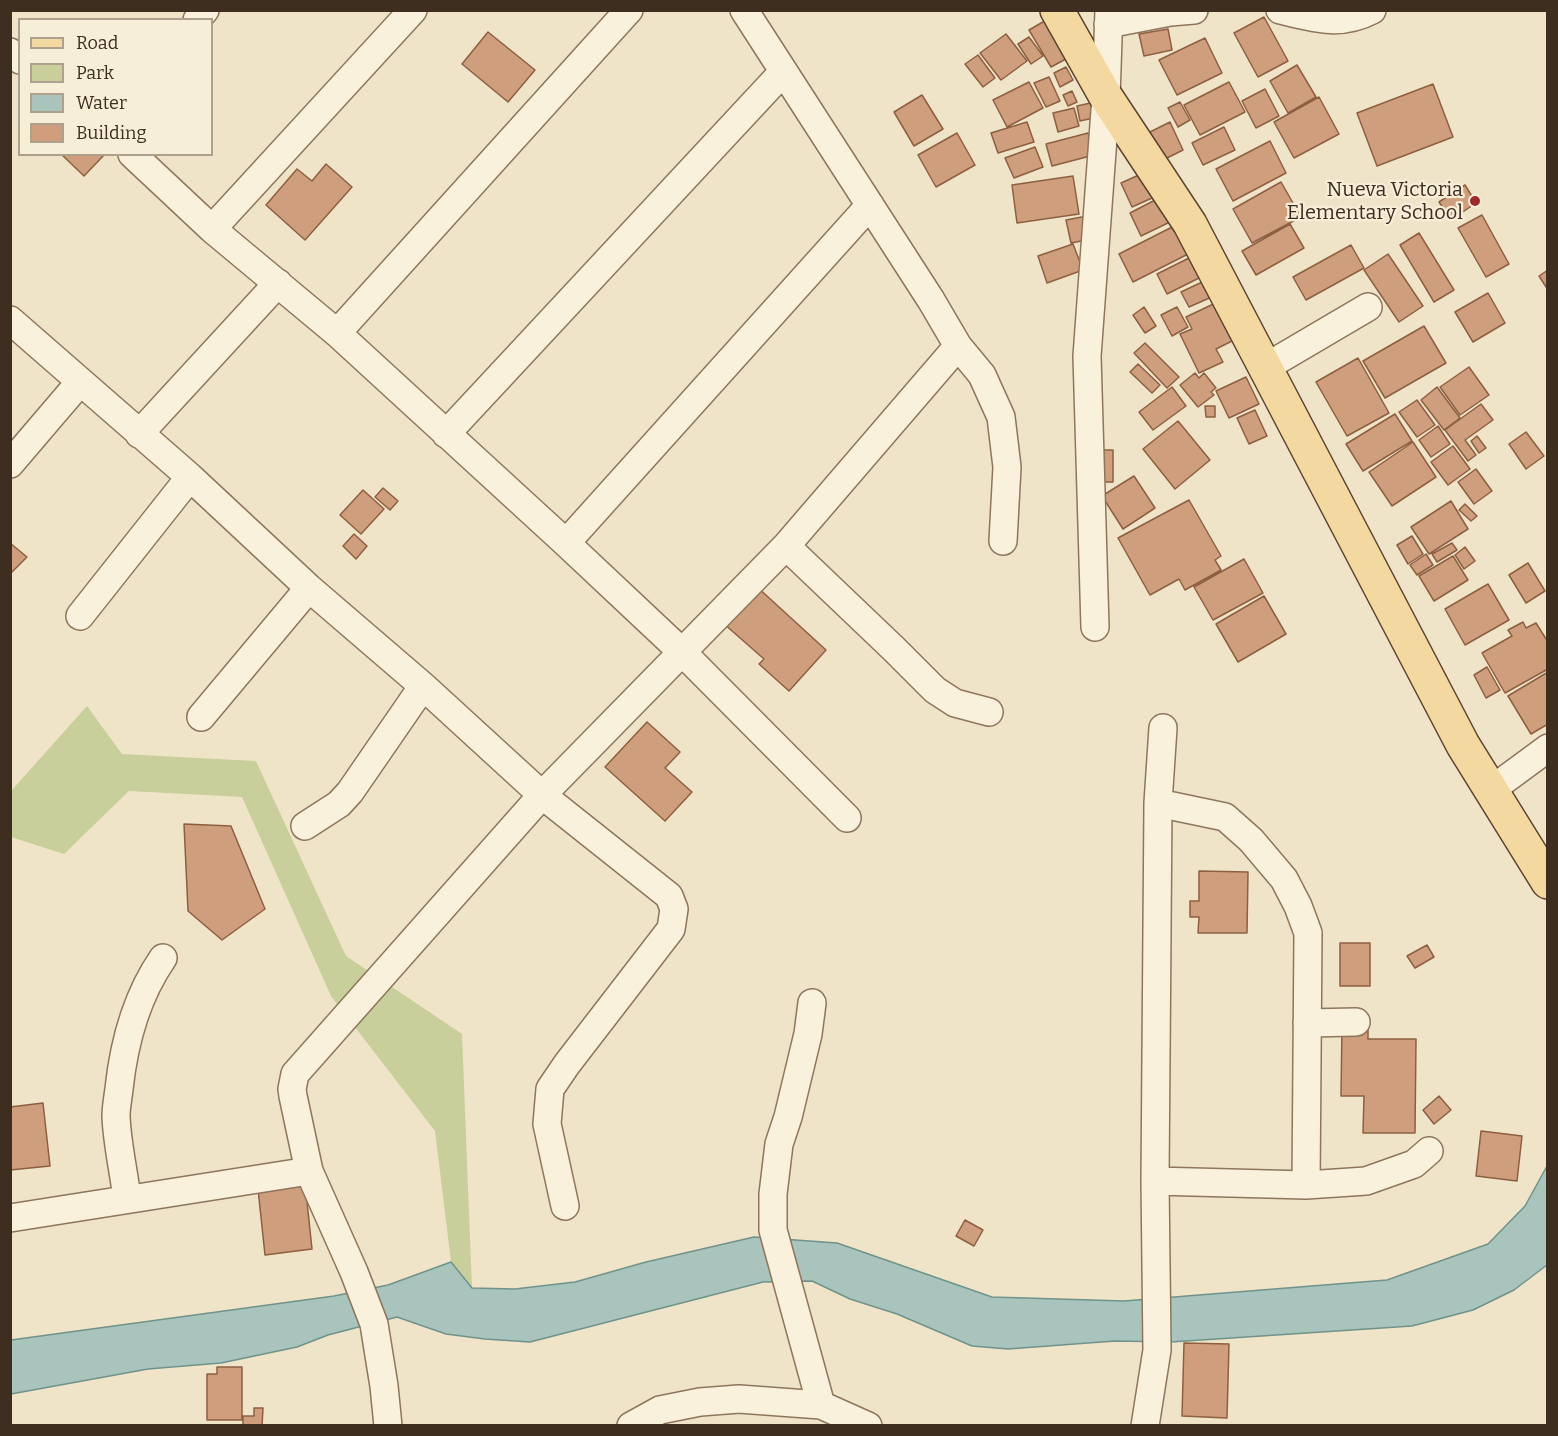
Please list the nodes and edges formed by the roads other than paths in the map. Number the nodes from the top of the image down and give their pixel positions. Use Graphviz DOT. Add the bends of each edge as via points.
graph roads {
  1 [pos="413,10"];
  2 [pos="629,10"];
  3 [pos="744,10"];
  4 [pos="1057,10"];
  5 [pos="1194,10"];
  6 [pos="1280,10"];
  7 [pos="1372,10"];
  8 [pos="1109,17"];
  9 [pos="783,72"];
  10 [pos="1106,96"];
  11 [pos="134,156"];
  12 [pos="870,205"];
  13 [pos="212,229"];
  14 [pos="278,284"];
  15 [pos="1368,307"];
  16 [pos="10,320"];
  17 [pos="337,333"];
  18 [pos="958,346"];
  19 [pos="1266,367"];
  20 [pos="80,382"];
  21 [pos="139,434"];
  22 [pos="446,434"];
  23 [pos="10,464"];
  24 [pos="190,477"];
  25 [pos="1003,541"];
  26 [pos="566,543"];
  27 [pos="786,546"];
  28 [pos="309,588"];
  29 [pos="80,616"];
  30 [pos="1095,627"];
  31 [pos="682,652"];
  32 [pos="423,686"];
  33 [pos="989,712"];
  34 [pos="201,717"];
  35 [pos="1163,728"];
  36 [pos="1548,748"];
  37 [pos="1491,790"];
  38 [pos="542,795"];
  39 [pos="1158,802"];
  40 [pos="847,818"];
  41 [pos="305,826"];
  42 [pos="1548,882"];
  43 [pos="163,958"];
  44 [pos="812,1003"];
  45 [pos="1356,1022"];
  46 [pos="1307,1023"];
  47 [pos="1429,1151"];
  48 [pos="309,1171"];
  49 [pos="1155,1181"];
  50 [pos="1306,1185"];
  51 [pos="128,1199"];
  52 [pos="565,1206"];
  53 [pos="10,1218"];
  54 [pos="820,1405"];
  55 [pos="388,1425"];
  56 [pos="631,1425"];
  57 [pos="868,1425"];
  58 [pos="1145,1425"];
  1 -- 13 [label="street"];
  2 -- 17 [label="street"];
  3 -- 9 [label="street"];
  4 -- 10 [label="main road"];
  5 -- 8 [label="street"];
  6 -- 7 [label="street" via="1339,20 1357,18"];
  8 -- 10 [label="street"];
  9 -- 12 [label="street"];
  9 -- 22 [label="street"];
  10 -- 19 [label="main road" via="1190,224"];
  10 -- 30 [label="street" via="1087,356"];
  11 -- 13 [label="street"];
  12 -- 18 [label="street"];
  12 -- 26 [label="street"];
  13 -- 14 [label="street"];
  14 -- 17 [label="street"];
  14 -- 21 [label="street"];
  15 -- 19 [label="street"];
  16 -- 20 [label="street"];
  17 -- 22 [label="street"];
  18 -- 25 [label="street" via="982,375 1001,417 1007,467"];
  18 -- 27 [label="street"];
  19 -- 37 [label="main road" via="1463,745"];
  20 -- 21 [label="street"];
  20 -- 23 [label="street"];
  21 -- 24 [label="street"];
  22 -- 26 [label="street"];
  24 -- 28 [label="street"];
  24 -- 29 [label="street"];
  26 -- 31 [label="street"];
  27 -- 31 [label="street"];
  27 -- 33 [label="street" via="935,690 955,703"];
  28 -- 32 [label="street"];
  28 -- 34 [label="street"];
  31 -- 38 [label="street"];
  31 -- 40 [label="street"];
  32 -- 38 [label="street"];
  32 -- 41 [label="street" via="350,792"];
  35 -- 39 [label="street"];
  36 -- 37 [label="street"];
  37 -- 42 [label="main road"];
  38 -- 48 [label="street" via="295,1074 293,1096"];
  38 -- 52 [label="street" via="669,896 674,909 671,929 550,1089 547,1124"];
  39 -- 46 [label="street" via="1225,817 1284,879 1308,933"];
  39 -- 49 [label="street"];
  43 -- 51 [label="street" via="138,1004 122,1065 116,1116"];
  44 -- 54 [label="street" via="808,1034 779,1144 773,1230"];
  45 -- 46 [label="street"];
  46 -- 50 [label="street"];
  47 -- 50 [label="street" via="1414,1164 1366,1181"];
  48 -- 51 [label="street"];
  48 -- 55 [label="street" via="374,1324"];
  49 -- 50 [label="street"];
  49 -- 58 [label="street" via="1157,1350"];
  51 -- 53 [label="street"];
  54 -- 56 [label="street" via="740,1399 700,1402 660,1410"];
  54 -- 57 [label="street"];
}
